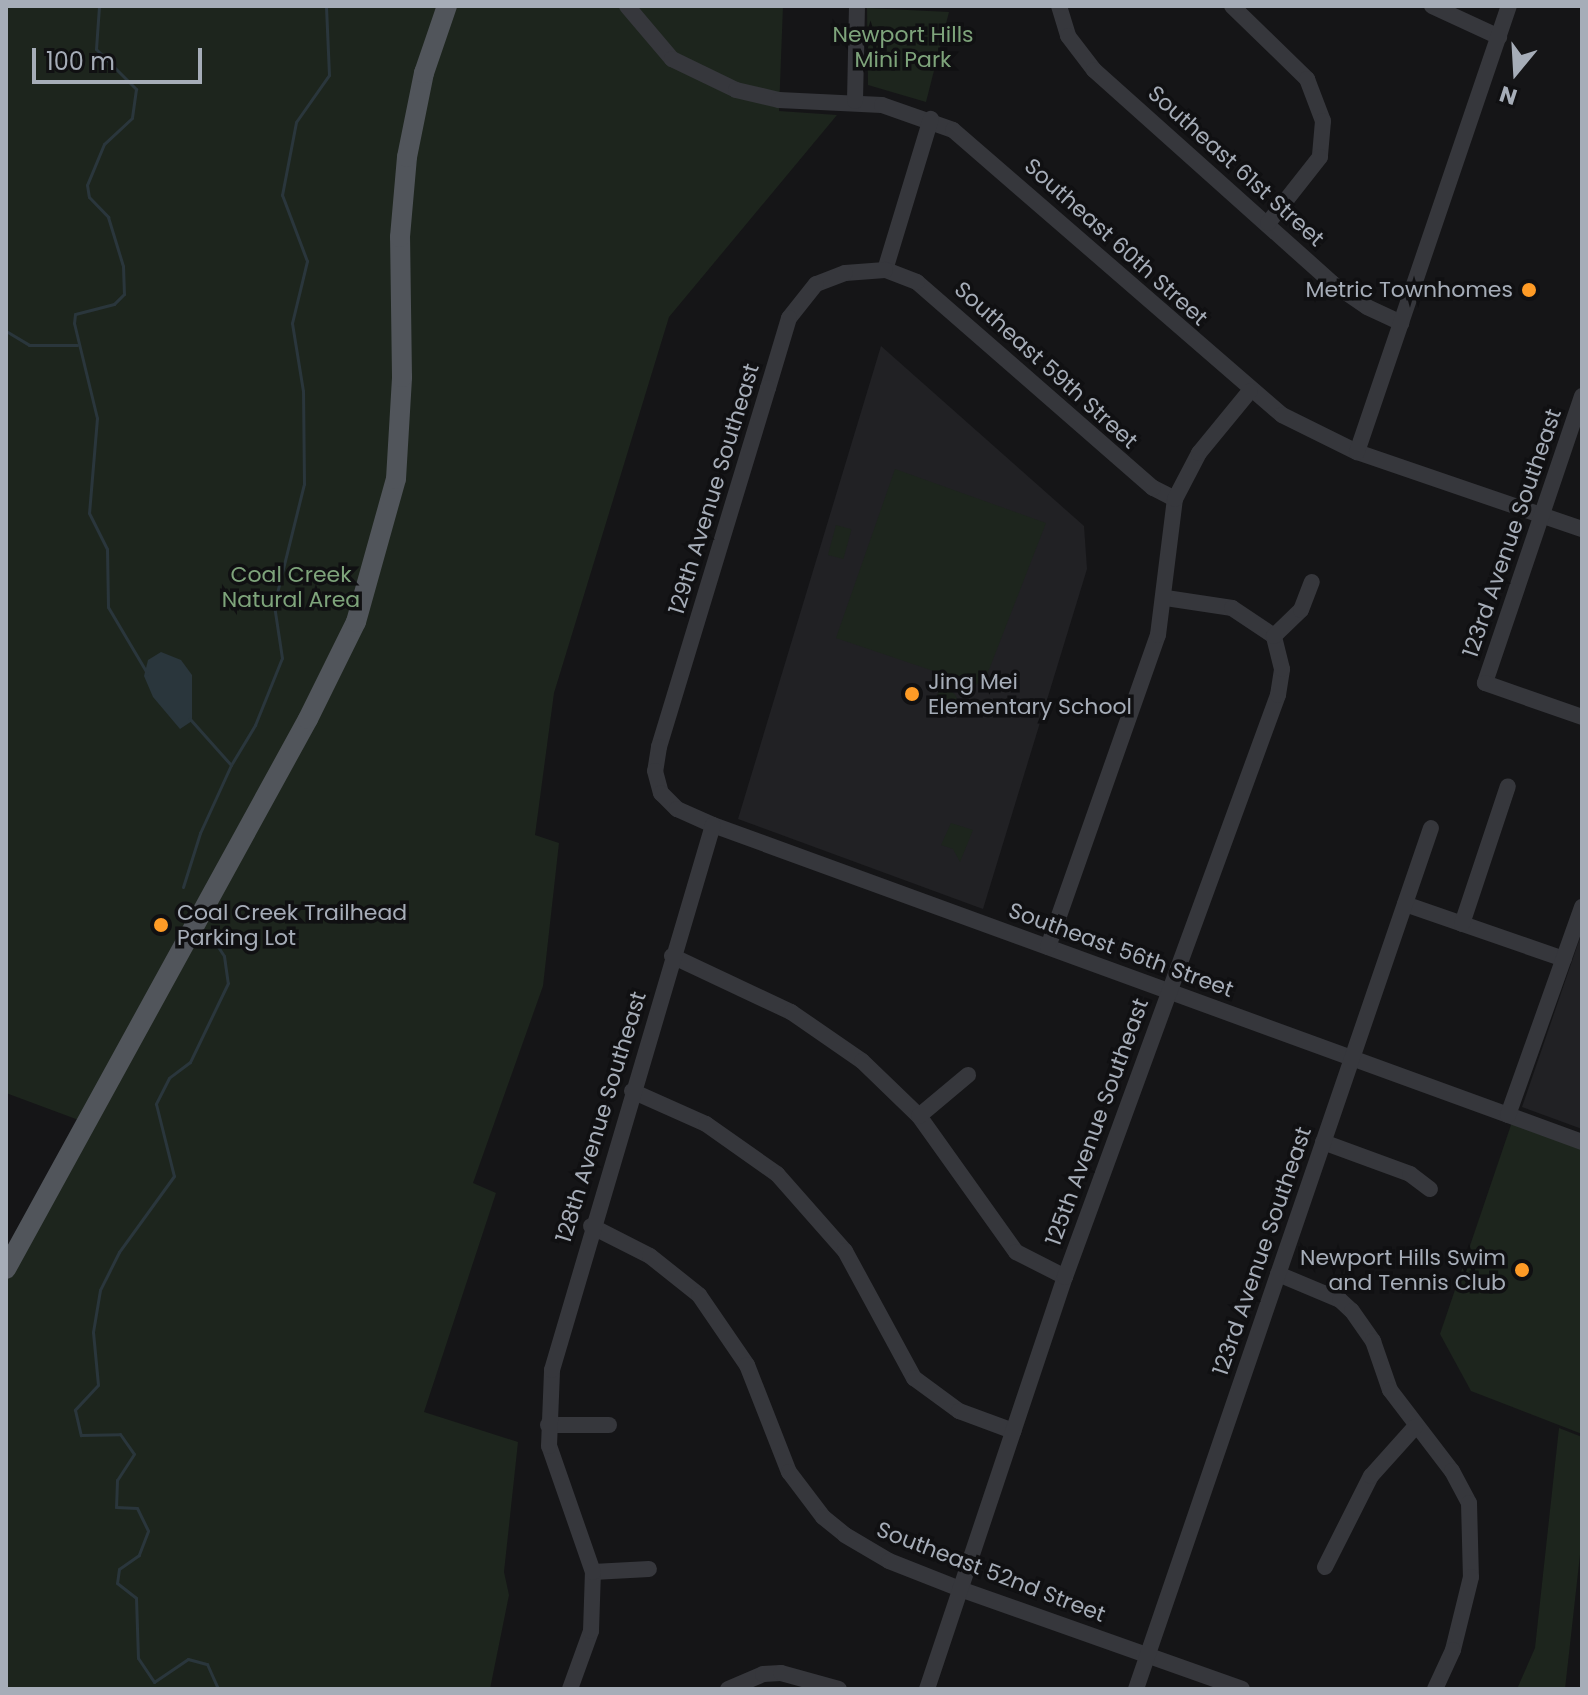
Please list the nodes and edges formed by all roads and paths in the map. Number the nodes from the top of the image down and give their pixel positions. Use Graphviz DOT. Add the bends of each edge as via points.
graph roads {
  1 [pos="447,6"];
  2 [pos="627,6"];
  3 [pos="857,6"];
  4 [pos="1232,6"];
  5 [pos="1432,6"];
  6 [pos="1509,6"];
  7 [pos="1060,13"];
  8 [pos="1499,37"];
  9 [pos="855,101"];
  10 [pos="931,119"];
  11 [pos="1268,223"];
  12 [pos="885,270"];
  13 [pos="1402,323"];
  14 [pos="1250,391"];
  15 [pos="1582,396"];
  16 [pos="1357,452"];
  17 [pos="1175,499"];
  18 [pos="1541,515"];
  19 [pos="1582,529"];
  20 [pos="1312,582"];
  21 [pos="1166,598"];
  22 [pos="1274,636"];
  23 [pos="1582,717"];
  24 [pos="657,784"];
  25 [pos="1508,786"];
  26 [pos="713,825"];
  27 [pos="1431,828"];
  28 [pos="1405,904"];
  29 [pos="1582,907"];
  30 [pos="1462,924"];
  31 [pos="1048,947"];
  32 [pos="672,956"];
  33 [pos="1564,959"];
  34 [pos="1167,990"];
  35 [pos="1351,1057"];
  36 [pos="968,1075"];
  37 [pos="632,1091"];
  38 [pos="1508,1115"];
  39 [pos="919,1116"];
  40 [pos="1323,1142"];
  41 [pos="1582,1142"];
  42 [pos="1430,1189"];
  43 [pos="591,1226"];
  44 [pos="6,1269"];
  45 [pos="1278,1274"];
  46 [pos="1065,1277"];
  47 [pos="548,1425"];
  48 [pos="609,1425"];
  49 [pos="1415,1427"];
  50 [pos="1013,1431"];
  51 [pos="1325,1567"];
  52 [pos="649,1569"];
  53 [pos="593,1572"];
  54 [pos="960,1589"];
  55 [pos="1148,1655"];
  56 [pos="570,1689"];
  57 [pos="728,1689"];
  58 [pos="839,1689"];
  59 [pos="927,1689"];
  60 [pos="1136,1689"];
  61 [pos="1242,1689"];
  62 [pos="1435,1689"];
  1 -- 44 [label="main road" via="424,73 407,157 400,237 396,479 356,622 302,732"];
  2 -- 9 [label="street, Southeast 60th Street" via="658,46 706,78 779,100"];
  3 -- 9 [label="street"];
  4 -- 11 [label="street" via="1313,88 1323,121 1320,157"];
  5 -- 8 [label="street"];
  6 -- 8 [label="street"];
  7 -- 11 [label="street, Southeast 61st Street" via="1094,70"];
  8 -- 13 [label="street"];
  9 -- 10 [label="street, Southeast 60th Street"];
  10 -- 12 [label="street"];
  10 -- 14 [label="street, Southeast 60th Street" via="985,153"];
  11 -- 13 [label="street, Southeast 61st Street" via="1349,297"];
  12 -- 17 [label="street, Southeast 59th Street" via="931,291 1153,488"];
  12 -- 24 [label="street, 129th Avenue Southeast" via="830,277 806,293 789,318 659,747"];
  13 -- 16 [label="street"];
  14 -- 16 [label="street, Southeast 60th Street" via="1303,427"];
  14 -- 17 [label="street" via="1199,453"];
  15 -- 18 [label="street, 123rd Avenue Southeast"];
  16 -- 18 [label="street, Southeast 60th Street"];
  17 -- 21 [label="street" via="1165,548"];
  18 -- 19 [label="street, Southeast 60th Street"];
  18 -- 23 [label="street, 123rd Avenue Southeast" via="1485,683"];
  20 -- 22 [label="street" via="1301,610"];
  21 -- 22 [label="street" via="1232,608"];
  21 -- 31 [label="street" via="1158,635"];
  22 -- 34 [label="street, 125th Avenue Southeast" via="1282,669 1278,695"];
  24 -- 26 [label="street, Southeast 56th Street" via="677,809"];
  25 -- 30 [label="street"];
  26 -- 31 [label="street, Southeast 56th Street"];
  26 -- 32 [label="street, 128th Avenue Southeast"];
  27 -- 28 [label="street, 123rd Avenue Southeast"];
  28 -- 30 [label="street"];
  28 -- 35 [label="street, 123rd Avenue Southeast"];
  29 -- 33 [label="street"];
  30 -- 33 [label="street"];
  31 -- 34 [label="street, Southeast 56th Street"];
  32 -- 37 [label="street, 128th Avenue Southeast"];
  32 -- 39 [label="street" via="791,1012 829,1036"];
  33 -- 38 [label="street"];
  34 -- 35 [label="street, Southeast 56th Street"];
  34 -- 46 [label="street, 125th Avenue Southeast"];
  35 -- 38 [label="street, Southeast 56th Street"];
  35 -- 40 [label="street, 123rd Avenue Southeast"];
  36 -- 39 [label="street"];
  37 -- 43 [label="street, 128th Avenue Southeast"];
  37 -- 50 [label="street" via="706,1124 777,1174 845,1251 914,1378 959,1411"];
  38 -- 41 [label="street, Southeast 56th Street"];
  39 -- 46 [label="street" via="1016,1252"];
  40 -- 42 [label="street" via="1410,1174"];
  40 -- 45 [label="street, 123rd Avenue Southeast"];
  43 -- 47 [label="street, 128th Avenue Southeast" via="560,1333"];
  43 -- 54 [label="street, Southeast 52nd Street" via="628,1242 677,1276 722,1323 747,1365 789,1472 823,1517 865,1549"];
  45 -- 49 [label="street" via="1340,1300 1352,1311 1373,1341 1390,1390"];
  45 -- 55 [label="street, 123rd Avenue Southeast"];
  46 -- 50 [label="street, 125th Avenue Southeast"];
  47 -- 48 [label="street"];
  47 -- 53 [label="street, 128th Avenue Southeast" via="554,1470"];
  49 -- 51 [label="street" via="1371,1476"];
  49 -- 62 [label="street" via="1463,1488 1472,1523 1471,1577 1453,1650"];
  50 -- 54 [label="street, 125th Avenue Southeast"];
  52 -- 53 [label="street"];
  53 -- 56 [label="street" via="591,1631"];
  54 -- 55 [label="street, Southeast 52nd Street"];
  54 -- 59 [label="street, 125th Avenue Southeast"];
  55 -- 60 [label="street, 123rd Avenue Southeast"];
  55 -- 61 [label="street, Southeast 52nd Street"];
  57 -- 58 [label="street" via="763,1674 781,1673"];
}
